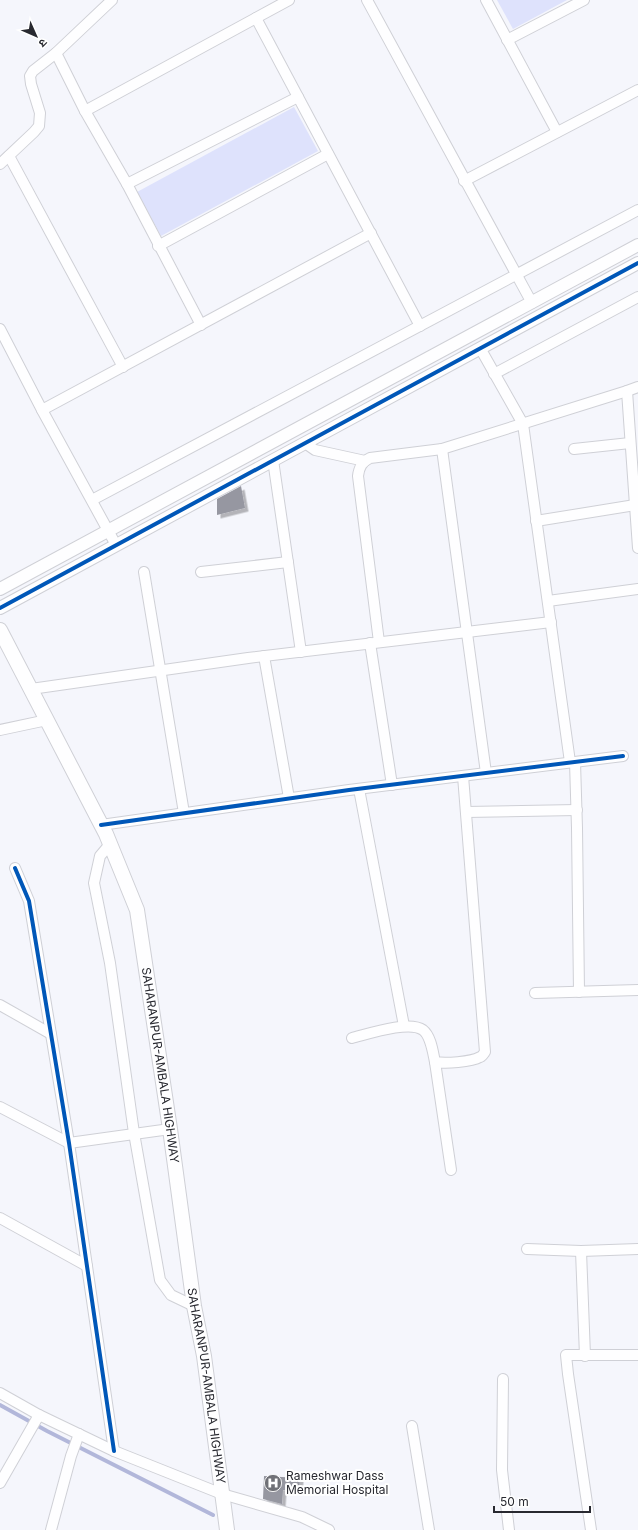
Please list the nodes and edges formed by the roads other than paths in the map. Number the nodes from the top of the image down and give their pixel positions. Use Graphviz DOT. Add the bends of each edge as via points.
graph roads {
  1 [pos="112,0"];
  2 [pos="289,0"];
  3 [pos="366,0"];
  4 [pos="486,0"];
  5 [pos="584,0"];
  6 [pos="256,18"];
  7 [pos="507,40"];
  8 [pos="56,53"];
  9 [pos="638,90"];
  10 [pos="298,97"];
  11 [pos="85,111"];
  12 [pos="557,132"];
  13 [pos="328,154"];
  14 [pos="10,156"];
  15 [pos="0,164"];
  16 [pos="464,181"];
  17 [pos="127,184"];
  18 [pos="638,210"];
  19 [pos="371,233"];
  20 [pos="638,245"];
  21 [pos="158,246"];
  22 [pos="638,263"];
  23 [pos="516,275"];
  24 [pos="638,296"];
  25 [pos="532,303"];
  26 [pos="201,325"];
  27 [pos="420,326"];
  28 [pos="0,329"];
  29 [pos="480,348"];
  30 [pos="123,367"];
  31 [pos="494,374"];
  32 [pos="638,387"];
  33 [pos="627,392"];
  34 [pos="42,410"];
  35 [pos="523,424"];
  36 [pos="304,443"];
  37 [pos="630,443"];
  38 [pos="442,448"];
  39 [pos="574,449"];
  40 [pos="273,460"];
  41 [pos="365,460"];
  42 [pos="92,500"];
  43 [pos="635,505"];
  44 [pos="536,522"];
  45 [pos="637,525"];
  46 [pos="108,531"];
  47 [pos="116,545"];
  48 [pos="638,548"];
  49 [pos="288,562"];
  50 [pos="144,572"];
  51 [pos="201,572"];
  52 [pos="0,589"];
  53 [pos="638,589"];
  54 [pos="548,601"];
  55 [pos="0,608"];
  56 [pos="551,622"];
  57 [pos="0,630"];
  58 [pos="468,632"];
  59 [pos="375,643"];
  60 [pos="301,652"];
  61 [pos="264,656"];
  62 [pos="161,671"];
  63 [pos="31,689"];
  64 [pos="47,720"];
  65 [pos="0,730"];
  66 [pos="623,756"];
  67 [pos="573,762"];
  68 [pos="486,773"];
  69 [pos="463,776"];
  70 [pos="392,785"];
  71 [pos="359,789"];
  72 [pos="289,798"];
  73 [pos="577,810"];
  74 [pos="466,812"];
  75 [pos="184,813"];
  76 [pos="101,825"];
  77 [pos="111,843"];
  78 [pos="15,868"];
  79 [pos="638,990"];
  80 [pos="579,992"];
  81 [pos="535,993"];
  82 [pos="0,1005"];
  83 [pos="404,1026"];
  84 [pos="51,1034"];
  85 [pos="352,1038"];
  86 [pos="435,1062"];
  87 [pos="0,1107"];
  88 [pos="170,1129"];
  89 [pos="134,1133"];
  90 [pos="69,1143"];
  91 [pos="451,1170"];
  92 [pos="0,1218"];
  93 [pos="527,1249"];
  94 [pos="638,1249"];
  95 [pos="581,1251"];
  96 [pos="88,1266"];
  97 [pos="194,1306"];
  98 [pos="638,1355"];
  99 [pos="585,1356"];
  100 [pos="503,1379"];
  101 [pos="0,1393"];
  102 [pos="38,1417"];
  103 [pos="412,1426"];
  104 [pos="78,1437"];
  105 [pos="114,1451"];
  106 [pos="0,1483"];
  107 [pos="222,1494"];
  108 [pos="51,1530"];
  109 [pos="227,1530"];
  110 [pos="330,1530"];
  111 [pos="428,1530"];
  112 [pos="509,1530"];
  113 [pos="592,1530"];
  1 -- 8 [label="street"];
  2 -- 6 [label="street"];
  3 -- 16 [label="street"];
  4 -- 7 [label="street"];
  5 -- 7 [label="street"];
  6 -- 10 [label="street"];
  6 -- 11 [label="street"];
  7 -- 12 [label="street"];
  8 -- 11 [label="street"];
  8 -- 14 [label="street" via="39,65 30,76 40,113 39,126"];
  9 -- 12 [label="street"];
  10 -- 13 [label="street"];
  10 -- 17 [label="street"];
  11 -- 17 [label="street"];
  12 -- 16 [label="street"];
  13 -- 19 [label="street"];
  13 -- 21 [label="street"];
  14 -- 15 [label="street"];
  14 -- 30 [label="street"];
  16 -- 23 [label="street"];
  17 -- 21 [label="street"];
  18 -- 23 [label="street"];
  19 -- 26 [label="street"];
  19 -- 27 [label="street"];
  20 -- 25 [label="street"];
  21 -- 26 [label="street"];
  22 -- 29 [label="street"];
  23 -- 25 [label="street"];
  23 -- 27 [label="street"];
  24 -- 31 [label="street"];
  25 -- 46 [label="street"];
  26 -- 30 [label="street"];
  27 -- 42 [label="street"];
  28 -- 34 [label="street"];
  29 -- 31 [label="street"];
  29 -- 36 [label="street"];
  30 -- 34 [label="street"];
  31 -- 35 [label="street"];
  32 -- 33 [label="street"];
  33 -- 35 [label="street"];
  33 -- 37 [label="street"];
  34 -- 42 [label="street"];
  35 -- 38 [label="street"];
  35 -- 44 [label="street"];
  36 -- 40 [label="street"];
  36 -- 41 [label="street" via="315,450"];
  37 -- 39 [label="street"];
  37 -- 43 [label="street"];
  38 -- 41 [label="street"];
  38 -- 58 [label="street"];
  40 -- 47 [label="street"];
  40 -- 49 [label="street"];
  41 -- 59 [label="street" via="359,468 358,476"];
  42 -- 46 [label="street"];
  43 -- 44 [label="street"];
  43 -- 45 [label="street"];
  44 -- 54 [label="street"];
  45 -- 48 [label="street"];
  46 -- 47 [label="street"];
  46 -- 52 [label="street"];
  47 -- 55 [label="street"];
  49 -- 51 [label="street"];
  49 -- 60 [label="street"];
  50 -- 62 [label="street"];
  53 -- 54 [label="street"];
  54 -- 56 [label="street"];
  56 -- 58 [label="street"];
  56 -- 67 [label="street"];
  57 -- 63 [label="main road, SAHARANPUR-AMBALA HIGHWAY"];
  58 -- 59 [label="street"];
  58 -- 68 [label="street"];
  59 -- 60 [label="street"];
  59 -- 70 [label="street"];
  60 -- 61 [label="street"];
  61 -- 62 [label="street"];
  61 -- 72 [label="street"];
  62 -- 63 [label="street"];
  62 -- 75 [label="street"];
  63 -- 64 [label="main road, SAHARANPUR-AMBALA HIGHWAY"];
  64 -- 65 [label="street"];
  64 -- 76 [label="main road, SAHARANPUR-AMBALA HIGHWAY"];
  66 -- 67 [label="street"];
  67 -- 68 [label="street"];
  67 -- 73 [label="street"];
  68 -- 69 [label="street"];
  69 -- 70 [label="street"];
  69 -- 74 [label="street"];
  70 -- 71 [label="street"];
  71 -- 72 [label="street"];
  71 -- 83 [label="street"];
  72 -- 75 [label="street"];
  73 -- 74 [label="street"];
  73 -- 80 [label="street"];
  74 -- 86 [label="street" via="485,1052 481,1057 468,1060 443,1064"];
  75 -- 76 [label="street"];
  76 -- 77 [label="main road, SAHARANPUR-AMBALA HIGHWAY"];
  77 -- 88 [label="main road, SAHARANPUR-AMBALA HIGHWAY" via="137,910"];
  77 -- 89 [label="street" via="100,856 94,882 110,964"];
  78 -- 84 [label="street" via="29,901"];
  79 -- 80 [label="street"];
  80 -- 81 [label="street"];
  82 -- 84 [label="street"];
  83 -- 85 [label="street"];
  83 -- 86 [label="street" via="424,1030"];
  84 -- 90 [label="street"];
  86 -- 91 [label="street"];
  87 -- 90 [label="street"];
  88 -- 89 [label="street"];
  88 -- 97 [label="main road, SAHARANPUR-AMBALA HIGHWAY"];
  89 -- 90 [label="street"];
  89 -- 97 [label="street" via="160,1280 172,1295"];
  90 -- 96 [label="street"];
  92 -- 96 [label="street"];
  93 -- 95 [label="street"];
  94 -- 95 [label="street"];
  95 -- 99 [label="street"];
  96 -- 105 [label="street"];
  97 -- 107 [label="main road, SAHARANPUR-AMBALA HIGHWAY" via="204,1356"];
  98 -- 99 [label="street"];
  99 -- 113 [label="street" via="566,1355"];
  100 -- 112 [label="street" via="502,1470"];
  101 -- 102 [label="street"];
  102 -- 104 [label="street"];
  102 -- 106 [label="street"];
  103 -- 111 [label="street"];
  104 -- 105 [label="street"];
  104 -- 108 [label="street"];
  105 -- 107 [label="street"];
  107 -- 109 [label="main road, SAHARANPUR-AMBALA HIGHWAY"];
  107 -- 110 [label="street" via="302,1517"];
}
